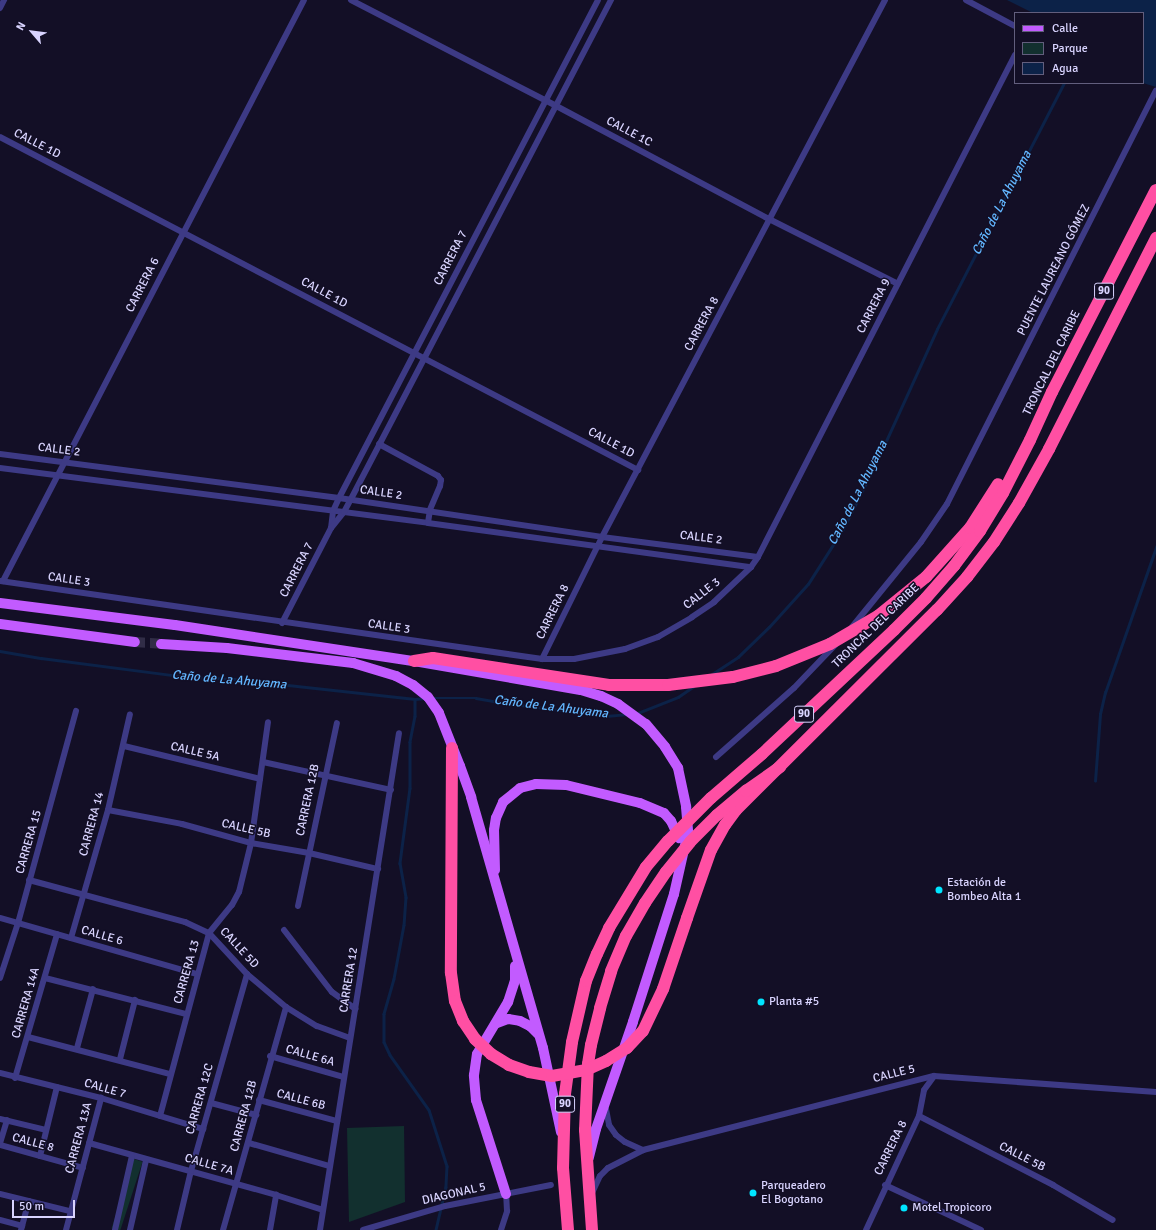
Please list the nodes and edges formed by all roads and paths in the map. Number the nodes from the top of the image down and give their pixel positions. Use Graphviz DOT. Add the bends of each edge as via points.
graph roads {
  1 [pos="4,0"];
  2 [pos="304,0"];
  3 [pos="351,0"];
  4 [pos="598,0"];
  5 [pos="611,0"];
  6 [pos="885,0"];
  7 [pos="966,0"];
  8 [pos="0,8"];
  9 [pos="1014,25"];
  10 [pos="1014,57"];
  11 [pos="1156,91"];
  12 [pos="545,100"];
  13 [pos="556,106"];
  14 [pos="0,137"];
  15 [pos="1156,190"];
  16 [pos="770,219"];
  17 [pos="183,232"];
  18 [pos="1156,238"];
  19 [pos="898,284"];
  20 [pos="414,352"];
  21 [pos="424,357"];
  22 [pos="1052,392"];
  23 [pos="379,444"];
  24 [pos="0,454"];
  25 [pos="64,462"];
  26 [pos="0,468"];
  27 [pos="638,470"];
  28 [pos="57,476"];
  29 [pos="339,498"];
  30 [pos="351,499"];
  31 [pos="430,510"];
  32 [pos="333,511"];
  33 [pos="344,512"];
  34 [pos="428,523"];
  35 [pos="331,528"];
  36 [pos="602,537"];
  37 [pos="598,546"];
  38 [pos="758,557"];
  39 [pos="752,567"];
  40 [pos="2,581"];
  41 [pos="0,603"];
  42 [pos="282,623"];
  43 [pos="0,624"];
  44 [pos="135,642"];
  45 [pos="161,644"];
  46 [pos="542,659"];
  47 [pos="414,661"];
  48 [pos="76,711"];
  49 [pos="130,714"];
  50 [pos="268,722"];
  51 [pos="337,723"];
  52 [pos="399,733"];
  53 [pos="124,746"];
  54 [pos="452,748"];
  55 [pos="716,757"];
  56 [pos="262,762"];
  57 [pos="780,767"];
  58 [pos="324,775"];
  59 [pos="260,779"];
  60 [pos="391,790"];
  61 [pos="108,810"];
  62 [pos="251,843"];
  63 [pos="683,852"];
  64 [pos="309,853"];
  65 [pos="378,869"];
  66 [pos="29,880"];
  67 [pos="495,884"];
  68 [pos="84,895"];
  69 [pos="298,906"];
  70 [pos="0,918"];
  71 [pos="18,923"];
  72 [pos="284,930"];
  73 [pos="209,933"];
  74 [pos="57,934"];
  75 [pos="71,938"];
  76 [pos="516,957"];
  77 [pos="197,974"];
  78 [pos="247,974"];
  79 [pos="0,978"];
  80 [pos="45,978"];
  81 [pos="93,989"];
  82 [pos="135,1000"];
  83 [pos="286,1007"];
  84 [pos="355,1010"];
  85 [pos="186,1014"];
  86 [pos="497,1023"];
  87 [pos="538,1034"];
  88 [pos="28,1037"];
  89 [pos="350,1038"];
  90 [pos="77,1048"];
  91 [pos="270,1056"];
  92 [pos="120,1059"];
  93 [pos="0,1073"];
  94 [pos="170,1074"];
  95 [pos="934,1076"];
  96 [pos="343,1077"];
  97 [pos="15,1078"];
  98 [pos="57,1087"];
  99 [pos="1156,1092"];
  100 [pos="607,1093"];
  101 [pos="101,1098"];
  102 [pos="259,1100"];
  103 [pos="211,1102"];
  104 [pos="256,1115"];
  105 [pos="160,1116"];
  106 [pos="919,1116"];
  107 [pos="0,1118"];
  108 [pos="7,1120"];
  109 [pos="337,1121"];
  110 [pos="203,1129"];
  111 [pos="46,1130"];
  112 [pos="249,1142"];
  113 [pos="89,1143"];
  114 [pos="0,1144"];
  115 [pos="643,1150"];
  116 [pos="40,1156"];
  117 [pos="132,1156"];
  118 [pos="146,1160"];
  119 [pos="329,1166"];
  120 [pos="83,1168"];
  121 [pos="563,1168"];
  122 [pos="587,1168"];
  123 [pos="191,1171"];
  124 [pos="236,1184"];
  125 [pos="551,1185"];
  126 [pos="885,1185"];
  127 [pos="0,1194"];
  128 [pos="506,1194"];
  129 [pos="276,1195"];
  130 [pos="591,1200"];
  131 [pos="29,1202"];
  132 [pos="323,1210"];
  133 [pos="70,1211"];
  134 [pos="0,1220"];
  135 [pos="1114,1220"];
  136 [pos="22,1228"];
  137 [pos="66,1230"];
  138 [pos="115,1230"];
  139 [pos="130,1230"];
  140 [pos="178,1230"];
  141 [pos="223,1230"];
  142 [pos="270,1230"];
  143 [pos="320,1230"];
  144 [pos="363,1230"];
  145 [pos="501,1230"];
  146 [pos="568,1230"];
  147 [pos="592,1230"];
  148 [pos="866,1230"];
  149 [pos="981,1230"];
  1 -- 8 [label="street"];
  2 -- 17 [label="street, CARRERA 6"];
  3 -- 12 [label="street, CALLE 1C"];
  4 -- 12 [label="street, CARRERA 7"];
  5 -- 13 [label="street, CARRERA 7"];
  6 -- 16 [label="street, CARRERA 8"];
  7 -- 9 [label="street"];
  10 -- 19 [label="street, CARRERA 9"];
  11 -- 55 [label="street, PUENTE LAUREANO GÓMEZ / 90" via="948,504 921,542 837,643 794,688"];
  12 -- 13 [label="street, CALLE 1C"];
  12 -- 20 [label="street, CARRERA 7"];
  13 -- 16 [label="street, CALLE 1C"];
  13 -- 21 [label="street, CARRERA 7"];
  14 -- 17 [label="street, CALLE 1D"];
  15 -- 22 [label="highway, TRONCAL DEL CARIBE / 90"];
  16 -- 19 [label="street, CALLE 1C"];
  16 -- 27 [label="street, CARRERA 8"];
  17 -- 20 [label="street, CALLE 1D"];
  17 -- 25 [label="street, CARRERA 6"];
  18 -- 57 [label="highway, 90" via="1049,449 994,542 937,610"];
  19 -- 38 [label="street, CARRERA 9"];
  20 -- 21 [label="street, CALLE 1D"];
  20 -- 29 [label="street, CARRERA 7"];
  21 -- 23 [label="street, CARRERA 7"];
  21 -- 27 [label="street, CALLE 1D"];
  22 -- 47 [label="highway, bridge" via="970,528 926,577 878,616 814,652 755,672 690,683 648,686 609,685 433,658"];
  22 -- 121 [label="highway, TRONCAL DEL CARIBE / 90, bridge" via="1003,493 980,531 954,566 894,630 762,754 711,798 668,841 646,868 609,928 586,981 572,1042 565,1094"];
  23 -- 30 [label="street, CARRERA 7"];
  23 -- 31 [label="street" via="438,476 441,480 440,486"];
  24 -- 25 [label="street, CALLE 2"];
  25 -- 28 [label="street, CARRERA 6"];
  25 -- 29 [label="street, CALLE 2"];
  26 -- 28 [label="street, CALLE 2"];
  27 -- 36 [label="street, CARRERA 8"];
  28 -- 32 [label="street, CALLE 2"];
  28 -- 40 [label="street, CARRERA 6"];
  29 -- 30 [label="street, CALLE 2"];
  29 -- 32 [label="street, CARRERA 7"];
  30 -- 31 [label="street, CALLE 2"];
  30 -- 33 [label="street, CARRERA 7"];
  31 -- 34 [label="street"];
  31 -- 36 [label="street, CALLE 2"];
  32 -- 33 [label="street, CALLE 2"];
  32 -- 35 [label="street, CARRERA 7"];
  33 -- 34 [label="street, CALLE 2"];
  33 -- 35 [label="street, CARRERA 7"];
  34 -- 37 [label="street, CALLE 2"];
  35 -- 42 [label="street, CARRERA 7"];
  36 -- 37 [label="street, CARRERA 8"];
  36 -- 38 [label="street, CALLE 2"];
  37 -- 39 [label="street, CALLE 2"];
  37 -- 46 [label="street, CARRERA 8"];
  38 -- 39 [label="street, CARRERA 9"];
  39 -- 46 [label="street, CALLE 3" via="714,602 658,637 625,650 574,659"];
  40 -- 42 [label="street, CALLE 3"];
  41 -- 47 [label="main road" via="175,625"];
  42 -- 46 [label="street, CALLE 3"];
  43 -- 44 [label="main road"];
  45 -- 54 [label="main road" via="226,648 353,663 382,670 413,685 428,697 439,714"];
  47 -- 63 [label="main road" via="581,690 618,704 646,724 665,746 678,768 688,832"];
  48 -- 66 [label="street, CARRERA 15"];
  49 -- 53 [label="street, CARRERA 14"];
  50 -- 56 [label="street, CARRERA 13"];
  51 -- 58 [label="street, CARRERA 12B"];
  52 -- 60 [label="street, CARRERA 12"];
  53 -- 59 [label="street, CALLE 5A"];
  53 -- 61 [label="street, CARRERA 14"];
  54 -- 57 [label="highway, bridge" via="451,973 456,1001 466,1026 483,1047 509,1065 552,1076 575,1073 596,1066 627,1048 643,1031 654,1011 712,850 736,810"];
  54 -- 67 [label="main road" via="471,797"];
  56 -- 58 [label="street"];
  56 -- 59 [label="street, CARRERA 13"];
  57 -- 122 [label="highway, 90, bridge" via="746,790 690,842 662,878 626,936 611,971 591,1045 585,1130"];
  58 -- 60 [label="street"];
  58 -- 64 [label="street, CARRERA 12B"];
  59 -- 62 [label="street, CARRERA 13"];
  60 -- 65 [label="street, CARRERA 12"];
  61 -- 62 [label="street, CALLE 5B" via="182,824"];
  61 -- 68 [label="street, CARRERA 14"];
  62 -- 64 [label="street, CALLE 5B"];
  62 -- 73 [label="street, CARRERA 13" via="239,892 232,905"];
  63 -- 67 [label="main road" via="676,830 664,813 640,803 566,785 536,784 520,788 503,802 496,818"];
  63 -- 100 [label="main road" via="674,894"];
  64 -- 65 [label="street, CALLE 5B"];
  64 -- 69 [label="street, CARRERA 12B"];
  65 -- 84 [label="street, CARRERA 12"];
  66 -- 68 [label="street, CALLE 5D"];
  66 -- 71 [label="street, CARRERA 15"];
  67 -- 76 [label="main road"];
  68 -- 73 [label="street, CALLE 5D" via="185,922"];
  68 -- 75 [label="street, CARRERA 14"];
  70 -- 71 [label="street, CALLE 6"];
  71 -- 74 [label="street, CALLE 6"];
  71 -- 79 [label="street, CARRERA 15"];
  72 -- 84 [label="street" via="332,992"];
  73 -- 77 [label="street, CARRERA 13"];
  73 -- 78 [label="street, CALLE 5D"];
  74 -- 75 [label="street, CALLE 6"];
  74 -- 80 [label="street, CARRERA 14A"];
  75 -- 77 [label="street, CALLE 6"];
  76 -- 86 [label="main road" via="508,1002"];
  76 -- 87 [label="main road"];
  77 -- 85 [label="street, CARRERA 13"];
  78 -- 83 [label="street, CALLE 5D"];
  78 -- 103 [label="street, CARRERA 12C"];
  80 -- 81 [label="street"];
  80 -- 88 [label="street, CARRERA 14A"];
  81 -- 82 [label="street"];
  81 -- 90 [label="street"];
  82 -- 85 [label="street"];
  82 -- 92 [label="street"];
  83 -- 89 [label="street, CALLE 5D" via="317,1026"];
  83 -- 91 [label="street, CARRERA 12B"];
  84 -- 89 [label="street, CARRERA 12"];
  85 -- 94 [label="street, CARRERA 13"];
  86 -- 87 [label="main road" via="508,1019 520,1020"];
  86 -- 128 [label="main road" via="477,1054 474,1075 476,1100"];
  87 -- 121 [label="main road" via="560,1129"];
  88 -- 90 [label="street"];
  88 -- 97 [label="street, CARRERA 14A"];
  89 -- 96 [label="street, CARRERA 12"];
  90 -- 92 [label="street"];
  91 -- 96 [label="street, CALLE 6A"];
  91 -- 102 [label="street, CARRERA 12B"];
  92 -- 94 [label="street"];
  93 -- 97 [label="street, CALLE 7"];
  94 -- 105 [label="street, CARRERA 13"];
  95 -- 99 [label="street, CALLE 5"];
  95 -- 106 [label="street, CARRERA 8" via="924,1090"];
  95 -- 115 [label="street, CALLE 5"];
  96 -- 109 [label="street, CARRERA 12"];
  97 -- 98 [label="street, CALLE 7"];
  98 -- 101 [label="street, CALLE 7"];
  98 -- 111 [label="street"];
  100 -- 115 [label="street" via="605,1114 609,1125 625,1142"];
  100 -- 122 [label="main road"];
  101 -- 105 [label="street, CALLE 7"];
  101 -- 113 [label="street, CARRERA 13A"];
  102 -- 104 [label="street, CARRERA 12B"];
  102 -- 109 [label="street, CALLE 6B"];
  103 -- 104 [label="street"];
  103 -- 110 [label="street, CARRERA 12C"];
  104 -- 112 [label="street, CARRERA 12B"];
  105 -- 110 [label="street, CALLE 7"];
  106 -- 126 [label="street, CARRERA 8"];
  106 -- 135 [label="street, CALLE 5B" via="1053,1185"];
  107 -- 108 [label="street"];
  108 -- 111 [label="street"];
  108 -- 114 [label="street"];
  109 -- 119 [label="street, CARRERA 12"];
  110 -- 123 [label="street, CARRERA 12C"];
  111 -- 116 [label="street"];
  112 -- 119 [label="street"];
  112 -- 124 [label="street, CARRERA 12B"];
  113 -- 117 [label="street, CALLE 7A"];
  113 -- 120 [label="street, CARRERA 13A"];
  114 -- 116 [label="street, CALLE 8"];
  115 -- 130 [label="street, CALLE 5" via="608,1168 600,1176"];
  116 -- 120 [label="street, CALLE 8"];
  117 -- 118 [label="street, CALLE 7A"];
  117 -- 138 [label="street"];
  118 -- 123 [label="street, CALLE 7A"];
  118 -- 139 [label="street"];
  119 -- 132 [label="street, CARRERA 12"];
  120 -- 133 [label="street, CARRERA 13A"];
  121 -- 146 [label="highway, 90"];
  122 -- 130 [label="highway, 90"];
  123 -- 124 [label="street, CALLE 7A"];
  123 -- 140 [label="street, CARRERA 12C"];
  124 -- 129 [label="street, CALLE 7A"];
  124 -- 141 [label="street, CARRERA 12B"];
  125 -- 128 [label="street, DIAGONAL 5"];
  126 -- 148 [label="street, CARRERA 8"];
  126 -- 149 [label="street"];
  127 -- 131 [label="street"];
  128 -- 144 [label="street, DIAGONAL 5" via="436,1208"];
  128 -- 145 [label="street" via="507,1211"];
  129 -- 132 [label="street, CALLE 7A"];
  129 -- 142 [label="street"];
  130 -- 147 [label="highway, 90"];
  131 -- 133 [label="street"];
  131 -- 136 [label="street"];
  132 -- 143 [label="street, CARRERA 12"];
  133 -- 137 [label="street, CARRERA 13A"];
  134 -- 136 [label="street"];
}
